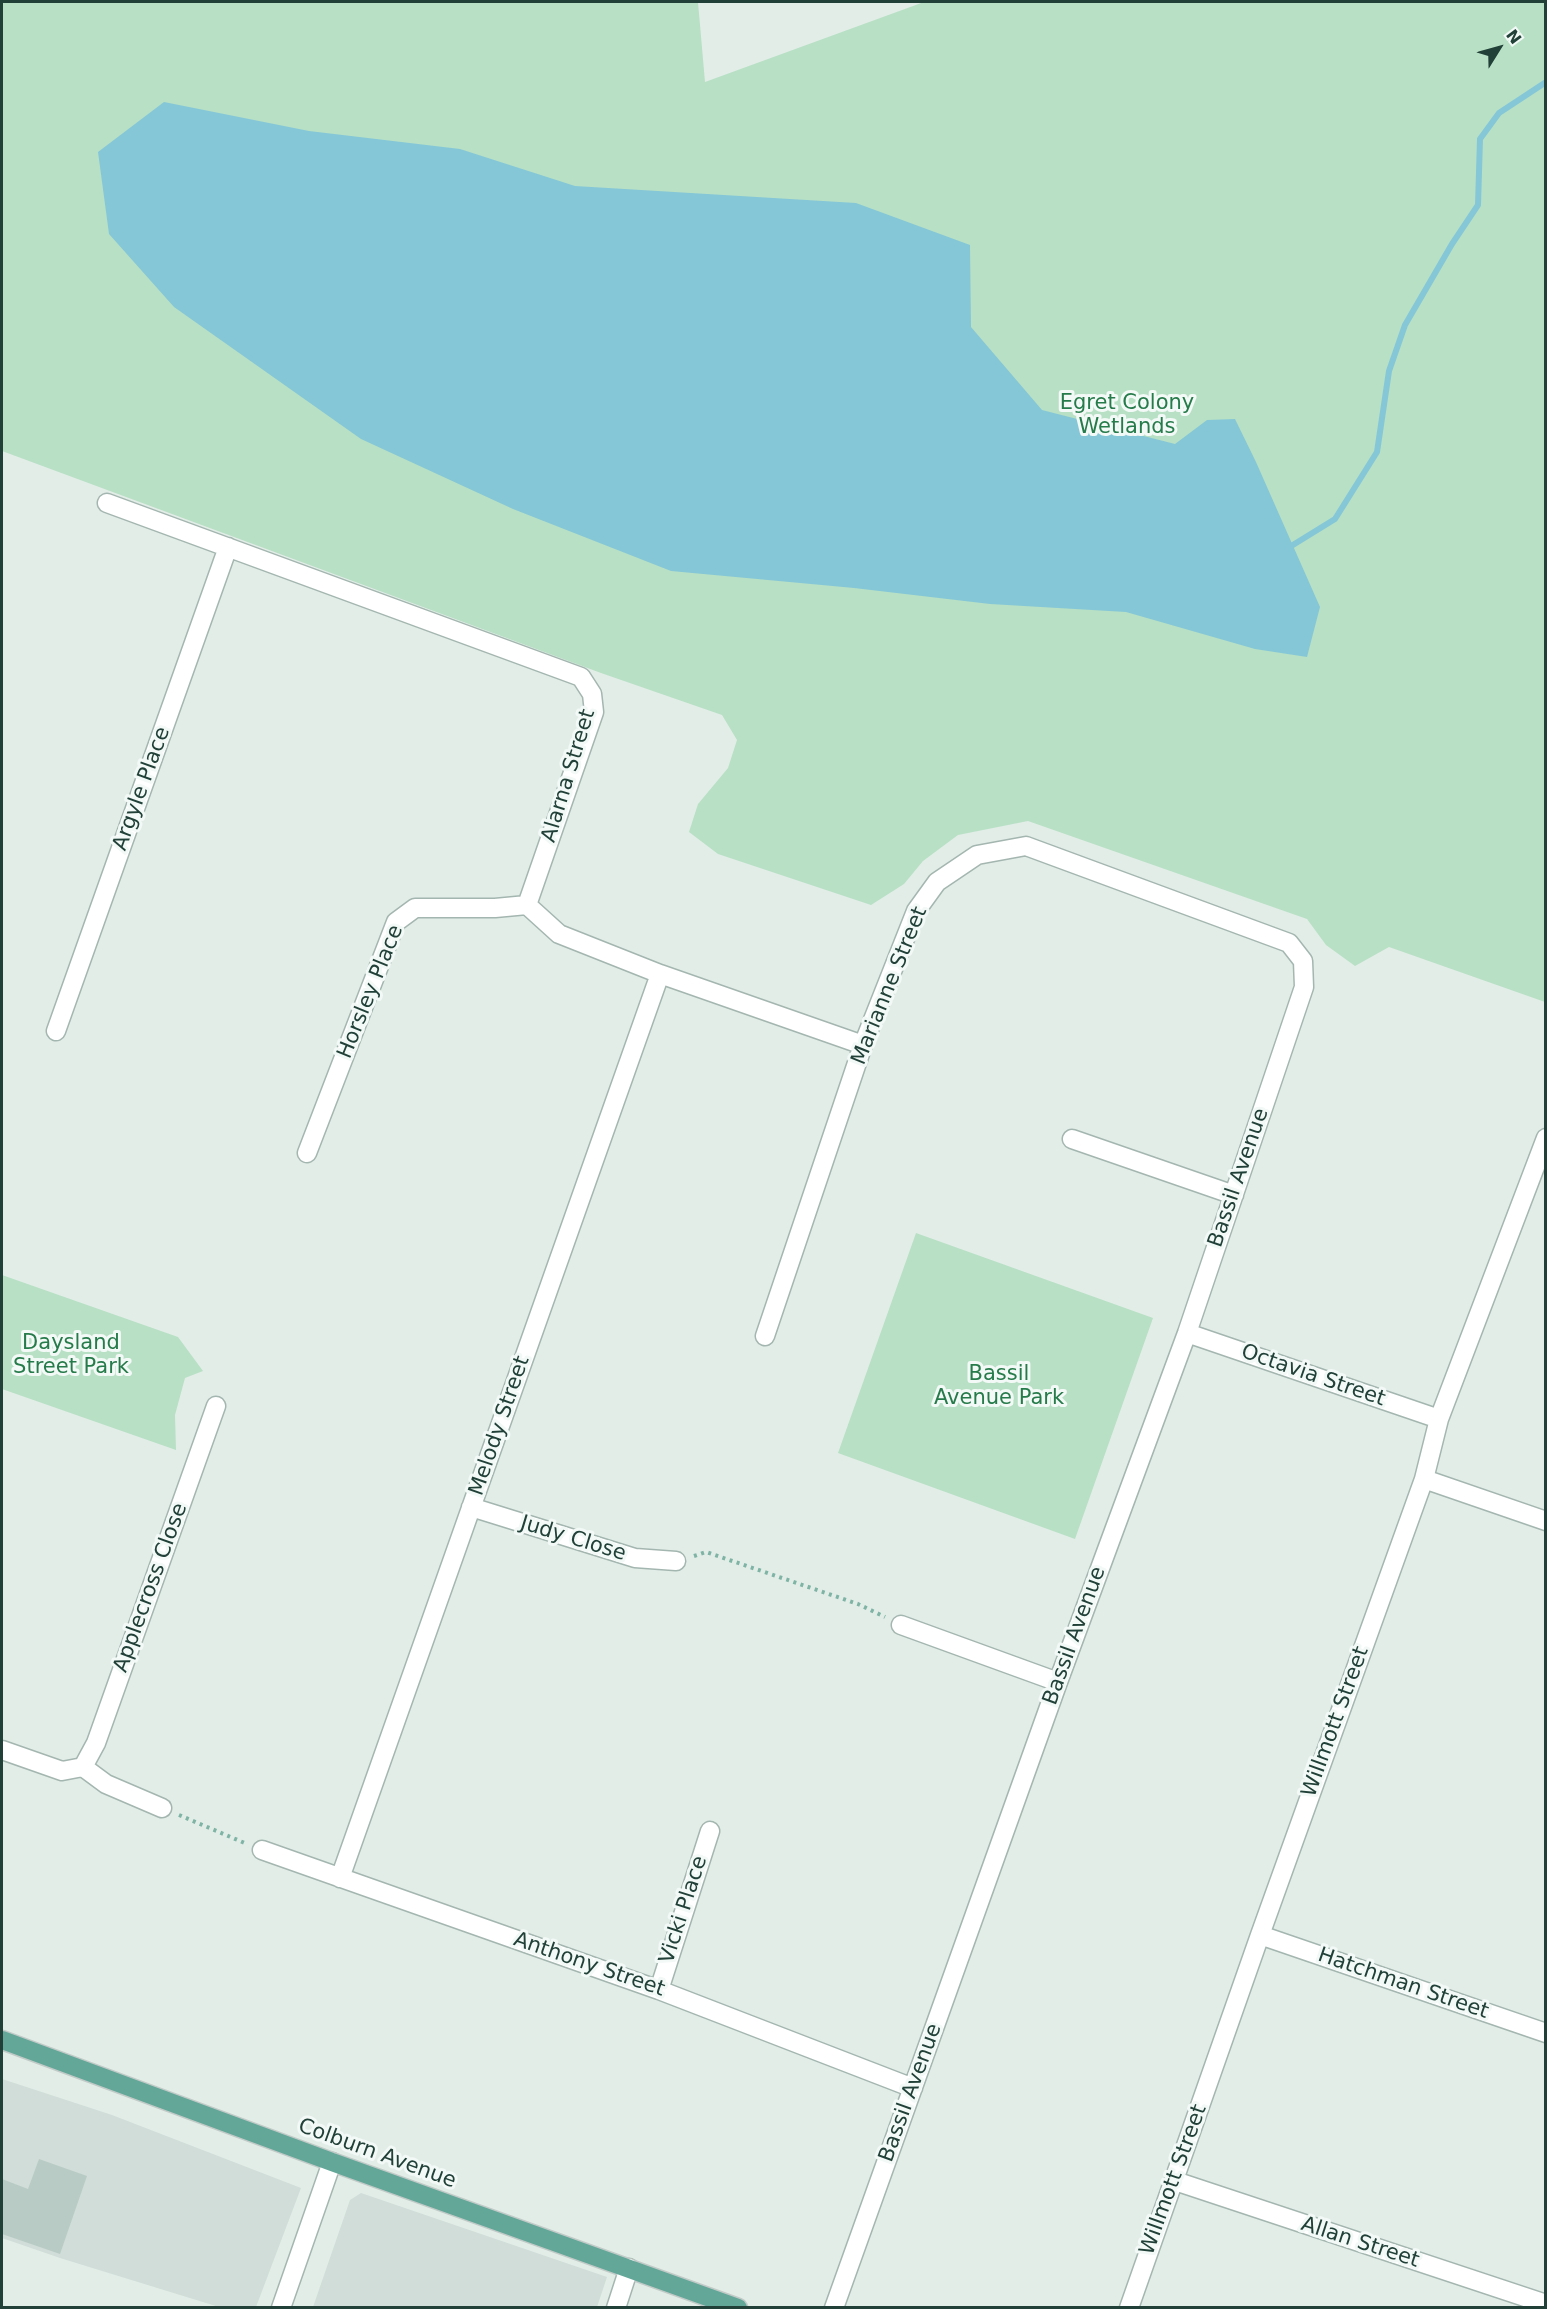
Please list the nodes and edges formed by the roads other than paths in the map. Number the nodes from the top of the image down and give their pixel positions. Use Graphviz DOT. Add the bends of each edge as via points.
graph roads {
  1 [pos="106,503"];
  2 [pos="228,547"];
  3 [pos="527,905"];
  4 [pos="1303,961"];
  5 [pos="660,974"];
  6 [pos="56,1031"];
  7 [pos="863,1045"];
  8 [pos="1545,1138"];
  9 [pos="1072,1139"];
  10 [pos="307,1153"];
  11 [pos="1540,1167"];
  12 [pos="1234,1195"];
  13 [pos="1187,1333"];
  14 [pos="765,1336"];
  15 [pos="216,1406"];
  16 [pos="1439,1419"];
  17 [pos="1424,1479"];
  18 [pos="471,1507"];
  19 [pos="1545,1521"];
  20 [pos="676,1561"];
  21 [pos="901,1625"];
  22 [pos="1058,1682"];
  23 [pos="3,1756"];
  24 [pos="83,1767"];
  25 [pos="162,1808"];
  26 [pos="710,1831"];
  27 [pos="262,1850"];
  28 [pos="340,1878"];
  29 [pos="1260,1935"];
  30 [pos="659,1989"];
  31 [pos="1545,2032"];
  32 [pos="2,2040"];
  33 [pos="913,2088"];
  34 [pos="333,2162"];
  35 [pos="1175,2181"];
  36 [pos="629,2268"];
  37 [pos="1545,2304"];
  38 [pos="281,2307"];
  39 [pos="616,2307"];
  40 [pos="738,2307"];
  41 [pos="834,2307"];
  42 [pos="1129,2307"];
  1 -- 2 [label="street, Alarna Street"];
  2 -- 3 [label="street, Alarna Street" via="581,677 592,694 594,712"];
  2 -- 6 [label="street, Argyle Place"];
  3 -- 5 [label="street" via="559,934"];
  3 -- 10 [label="street, Horsley Place" via="415,908 396,922"];
  4 -- 7 [label="street, Marianne Street" via="1289,943 1026,846 977,855 937,882 915,911"];
  4 -- 12 [label="street, Bassil Avenue" via="1304,987"];
  5 -- 7 [label="street"];
  5 -- 18 [label="street, Melody Street"];
  7 -- 14 [label="street, Marianne Street"];
  8 -- 11 [label="street, Willmott Street"];
  9 -- 12 [label="street"];
  11 -- 16 [label="street, Willmott Street"];
  12 -- 13 [label="street, Bassil Avenue"];
  13 -- 16 [label="street, Octavia Street"];
  13 -- 22 [label="street, Bassil Avenue"];
  15 -- 24 [label="street, Applecross Close" via="96,1743"];
  16 -- 17 [label="street, Willmott Street"];
  17 -- 19 [label="street"];
  17 -- 29 [label="street, Willmott Street"];
  18 -- 20 [label="street, Judy Close" via="635,1558"];
  18 -- 28 [label="street, Melody Street"];
  21 -- 22 [label="street"];
  22 -- 33 [label="street, Bassil Avenue"];
  23 -- 24 [label="street" via="62,1771"];
  24 -- 25 [label="street" via="105,1784"];
  26 -- 30 [label="street, Vicki Place"];
  27 -- 28 [label="street, Anthony Street"];
  28 -- 30 [label="street, Anthony Street"];
  29 -- 31 [label="street, Hatchman Street"];
  29 -- 35 [label="street, Willmott Street"];
  30 -- 33 [label="street, Anthony Street"];
  32 -- 34 [label="main road, Colburn Avenue"];
  33 -- 41 [label="street, Bassil Avenue"];
  34 -- 36 [label="main road, Colburn Avenue"];
  34 -- 38 [label="street"];
  35 -- 37 [label="street, Allan Street"];
  35 -- 42 [label="street, Willmott Street"];
  36 -- 39 [label="street"];
  36 -- 40 [label="main road, Colburn Avenue"];
}
